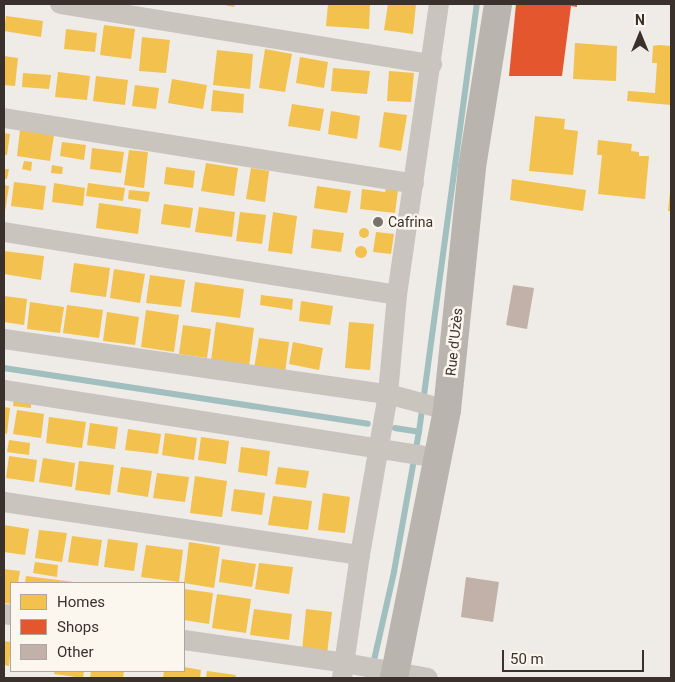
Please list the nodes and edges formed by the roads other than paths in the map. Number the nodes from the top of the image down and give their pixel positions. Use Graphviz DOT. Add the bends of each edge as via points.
graph roads {
  1 [pos="60,4"];
  2 [pos="439,4"];
  3 [pos="498,4"];
  4 [pos="432,64"];
  5 [pos="4,118"];
  6 [pos="414,184"];
  7 [pos="4,232"];
  8 [pos="397,295"];
  9 [pos="4,339"];
  10 [pos="4,390"];
  11 [pos="388,394"];
  12 [pos="447,410"];
  13 [pos="379,449"];
  14 [pos="436,458"];
  15 [pos="4,502"];
  16 [pos="360,555"];
  17 [pos="185,640"];
  18 [pos="344,671"];
  19 [pos="395,675"];
  20 [pos="428,678"];
  1 -- 4 [label="street"];
  2 -- 4 [label="street"];
  3 -- 12 [label="street, Rue d'Uzès" via="472,167"];
  4 -- 6 [label="street"];
  5 -- 6 [label="street"];
  6 -- 8 [label="street"];
  7 -- 8 [label="street"];
  8 -- 11 [label="street"];
  9 -- 11 [label="street"];
  10 -- 13 [label="street"];
  11 -- 12 [label="street"];
  11 -- 13 [label="street"];
  12 -- 14 [label="street, Rue d'Uzès"];
  13 -- 14 [label="street"];
  13 -- 16 [label="street"];
  14 -- 19 [label="street, Rue d'Uzès"];
  15 -- 16 [label="street"];
  16 -- 18 [label="street"];
  17 -- 18 [label="street"];
  18 -- 19 [label="street"];
  19 -- 20 [label="street"];
}
